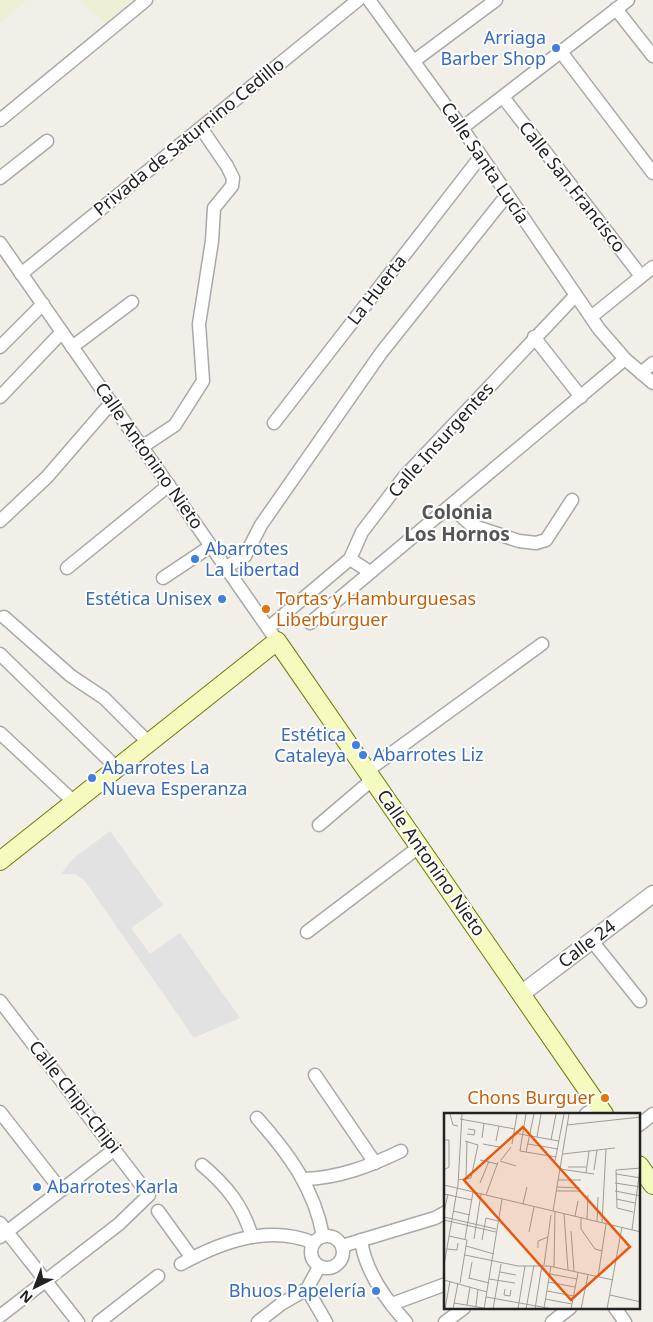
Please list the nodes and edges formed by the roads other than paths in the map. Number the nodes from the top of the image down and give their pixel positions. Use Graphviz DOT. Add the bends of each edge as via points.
graph roads {
  1 [pos="146,0"];
  2 [pos="358,0"];
  3 [pos="369,0"];
  4 [pos="496,0"];
  5 [pos="628,0"];
  6 [pos="616,9"];
  7 [pos="560,52"];
  8 [pos="653,56"];
  9 [pos="414,61"];
  10 [pos="503,97"];
  11 [pos="0,120"];
  12 [pos="200,128"];
  13 [pos="462,128"];
  14 [pos="47,141"];
  15 [pos="481,156"];
  16 [pos="653,173"];
  17 [pos="0,178"];
  18 [pos="507,195"];
  19 [pos="0,243"];
  20 [pos="653,267"];
  21 [pos="21,274"];
  22 [pos="641,276"];
  23 [pos="576,295"];
  24 [pos="132,302"];
  25 [pos="42,304"];
  26 [pos="591,317"];
  27 [pos="62,332"];
  28 [pos="534,337"];
  29 [pos="0,347"];
  30 [pos="72,347"];
  31 [pos="625,359"];
  32 [pos="653,363"];
  33 [pos="641,373"];
  34 [pos="653,383"];
  35 [pos="0,397"];
  36 [pos="581,397"];
  37 [pos="112,403"];
  38 [pos="274,423"];
  39 [pos="142,447"];
  40 [pos="170,487"];
  41 [pos="572,500"];
  42 [pos="451,507"];
  43 [pos="0,521"];
  44 [pos="124,528"];
  45 [pos="211,546"];
  46 [pos="350,559"];
  47 [pos="226,567"];
  48 [pos="67,568"];
  49 [pos="370,572"];
  50 [pos="164,578"];
  51 [pos="4,617"];
  52 [pos="310,624"];
  53 [pos="273,635"];
  54 [pos="542,644"];
  55 [pos="0,654"];
  56 [pos="0,733"];
  57 [pos="149,743"];
  58 [pos="117,768"];
  59 [pos="370,775"];
  60 [pos="74,802"];
  61 [pos="319,825"];
  62 [pos="419,847"];
  63 [pos="2,857"];
  64 [pos="653,894"];
  65 [pos="307,932"];
  66 [pos="592,941"];
  67 [pos="521,994"];
  68 [pos="0,1001"];
  69 [pos="640,1001"];
  70 [pos="315,1075"];
  71 [pos="0,1112"];
  72 [pos="596,1112"];
  73 [pos="653,1114"];
  74 [pos="257,1118"];
  75 [pos="640,1124"];
  76 [pos="115,1149"];
  77 [pos="401,1151"];
  78 [pos="374,1163"];
  79 [pos="202,1166"];
  80 [pos="640,1166"];
  81 [pos="304,1179"];
  82 [pos="653,1185"];
  83 [pos="61,1190"];
  84 [pos="158,1211"];
  85 [pos="444,1213"];
  86 [pos="2,1230"];
  87 [pos="252,1237"];
  88 [pos="318,1240"];
  89 [pos="361,1240"];
  90 [pos="342,1246"];
  91 [pos="319,1267"];
  92 [pos="158,1276"];
  93 [pos="46,1282"];
  94 [pos="444,1285"];
  95 [pos="306,1289"];
  96 [pos="392,1304"];
  97 [pos="461,1310"];
  98 [pos="567,1310"];
  99 [pos="616,1310"];
  100 [pos="0,1316"];
  101 [pos="78,1322"];
  102 [pos="99,1322"];
  103 [pos="258,1322"];
  104 [pos="326,1322"];
  105 [pos="406,1322"];
  106 [pos="445,1322"];
  107 [pos="552,1322"];
  108 [pos="624,1322"];
  1 -- 11 [label="street"];
  2 -- 12 [label="street, Privada de Saturnino Cedillo"];
  3 -- 9 [label="street, Calle Santa Lucía"];
  4 -- 9 [label="street"];
  5 -- 6 [label="street"];
  6 -- 7 [label="street"];
  6 -- 8 [label="street"];
  7 -- 10 [label="street"];
  7 -- 16 [label="street"];
  9 -- 13 [label="street, Calle Santa Lucía"];
  10 -- 13 [label="street"];
  10 -- 22 [label="street, Calle San Francisco"];
  12 -- 21 [label="street, Privada de Saturnino Cedillo"];
  12 -- 39 [label="street" via="233,178 232,186 214,208 200,324 203,382 175,425"];
  13 -- 15 [label="street, Calle Santa Lucía"];
  14 -- 17 [label="street"];
  15 -- 18 [label="street, Calle Santa Lucía"];
  15 -- 38 [label="street, La Huerta"];
  18 -- 23 [label="street, Calle Santa Lucía"];
  18 -- 47 [label="street" via="381,353 261,525 245,556"];
  19 -- 21 [label="street, Calle Antonino Nieto"];
  20 -- 22 [label="street"];
  21 -- 25 [label="street, Calle Antonino Nieto"];
  22 -- 26 [label="street"];
  23 -- 26 [label="street, Calle Santa Lucía"];
  23 -- 28 [label="street, Calle Insurgentes"];
  24 -- 30 [label="street"];
  25 -- 27 [label="street, Calle Antonino Nieto"];
  25 -- 29 [label="street"];
  26 -- 31 [label="street, Calle Santa Lucía"];
  27 -- 30 [label="street, Calle Antonino Nieto"];
  27 -- 35 [label="street"];
  28 -- 36 [label="street"];
  28 -- 46 [label="street, Calle Insurgentes" via="404,477 362,532"];
  30 -- 37 [label="street, Calle Antonino Nieto"];
  31 -- 33 [label="street, Calle Santa Lucía"];
  31 -- 36 [label="street"];
  32 -- 33 [label="street"];
  33 -- 34 [label="street, Calle Santa Lucía"];
  36 -- 42 [label="street"];
  37 -- 39 [label="street, Calle Antonino Nieto"];
  37 -- 43 [label="street" via="47,477"];
  39 -- 40 [label="street, Calle Antonino Nieto"];
  40 -- 44 [label="street"];
  40 -- 45 [label="street, Calle Antonino Nieto"];
  40 -- 48 [label="street"];
  41 -- 42 [label="street" via="546,540 536,543 519,541 471,525"];
  42 -- 49 [label="street"];
  45 -- 47 [label="street, Calle Antonino Nieto"];
  45 -- 50 [label="street"];
  46 -- 49 [label="street"];
  46 -- 53 [label="street, Calle Insurgentes"];
  47 -- 53 [label="street, Calle Antonino Nieto"];
  49 -- 52 [label="street"];
  51 -- 57 [label="street" via="71,676 104,698"];
  53 -- 57 [label="main road"];
  53 -- 59 [label="main road, Calle Antonino Nieto"];
  54 -- 59 [label="street"];
  55 -- 58 [label="street"];
  56 -- 60 [label="street"];
  57 -- 58 [label="main road"];
  58 -- 60 [label="main road"];
  59 -- 61 [label="street"];
  59 -- 62 [label="main road, Calle Antonino Nieto"];
  60 -- 63 [label="main road"];
  62 -- 65 [label="street"];
  62 -- 67 [label="main road, Calle Antonino Nieto"];
  64 -- 66 [label="street, Calle 24"];
  66 -- 67 [label="street, Calle 24"];
  66 -- 69 [label="street"];
  67 -- 72 [label="main road, Calle Antonino Nieto"];
  68 -- 76 [label="street, Calle Chipi-Chipi"];
  70 -- 78 [label="street"];
  71 -- 83 [label="street"];
  73 -- 75 [label="street"];
  74 -- 81 [label="street" via="292,1159"];
  76 -- 83 [label="street"];
  76 -- 93 [label="street, Calle Chipi-Chipi" via="149,1194 119,1224"];
  77 -- 78 [label="street"];
  78 -- 81 [label="street" via="324,1178"];
  79 -- 87 [label="street" via="235,1198"];
  80 -- 82 [label="main road"];
  81 -- 88 [label="street" via="316,1206"];
  83 -- 86 [label="street"];
  84 -- 87 [label="street" via="186,1261 225,1244"];
  85 -- 89 [label="street"];
  86 -- 93 [label="street"];
  87 -- 88 [label="street" via="284,1234"];
  88 -- 90 [label="street" via="334,1238"];
  88 -- 91 [label="street" via="311,1248 312,1258"];
  89 -- 90 [label="street"];
  89 -- 96 [label="street" via="370,1270"];
  90 -- 91 [label="street" via="340,1262 330,1268"];
  91 -- 95 [label="street"];
  92 -- 102 [label="street"];
  93 -- 100 [label="street"];
  93 -- 101 [label="street"];
  94 -- 96 [label="street"];
  95 -- 103 [label="street"];
  95 -- 104 [label="street"];
  96 -- 105 [label="street"];
  97 -- 106 [label="street"];
  98 -- 107 [label="street"];
  99 -- 108 [label="street"];
}
